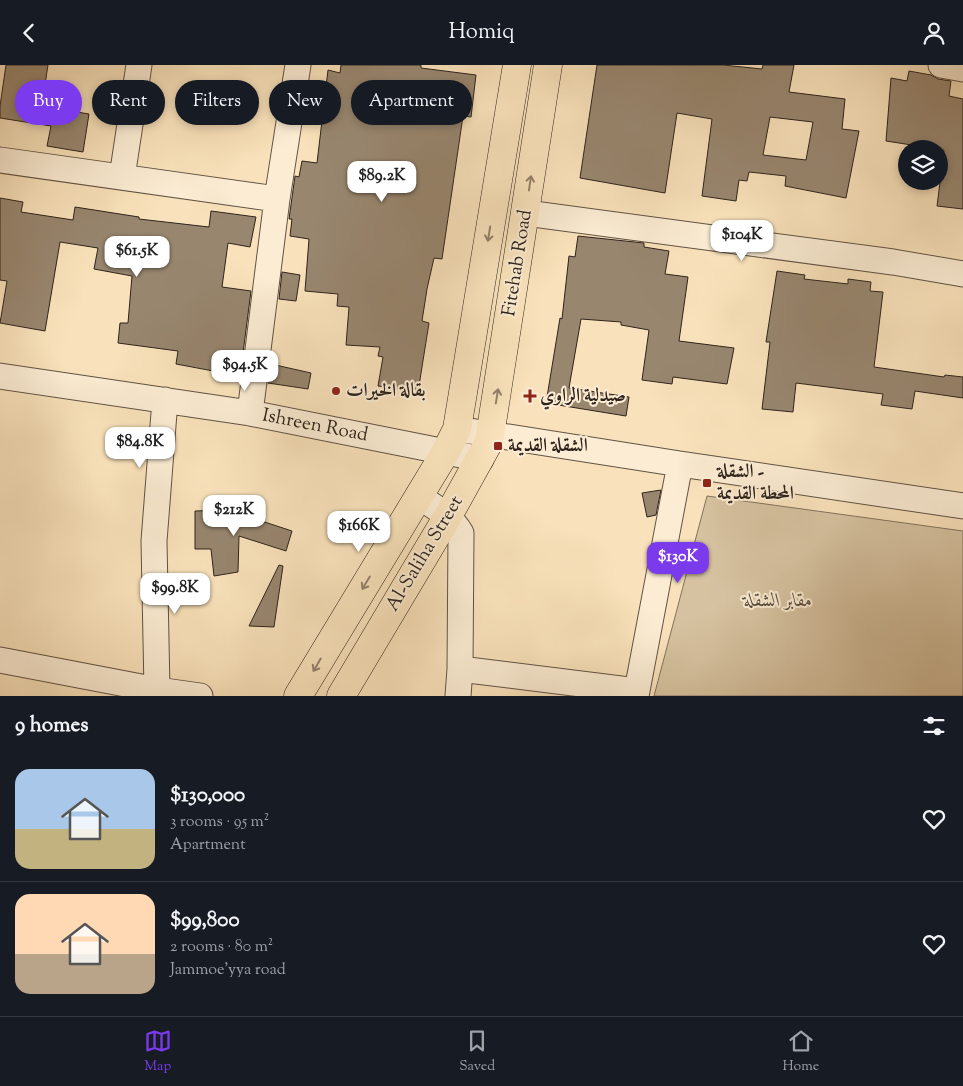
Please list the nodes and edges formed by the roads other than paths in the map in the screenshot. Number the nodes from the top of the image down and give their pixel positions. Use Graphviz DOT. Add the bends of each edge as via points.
graph roads {
  1 [pos="139,65"];
  2 [pos="298,65"];
  3 [pos="517,65"];
  4 [pos="548,65"];
  5 [pos="941,65"];
  6 [pos="963,69"];
  7 [pos="0,160"];
  8 [pos="122,177"];
  9 [pos="277,199"];
  10 [pos="526,213"];
  11 [pos="963,274"];
  12 [pos="0,376"];
  13 [pos="165,400"];
  14 [pos="250,413"];
  15 [pos="457,429"];
  16 [pos="490,434"];
  17 [pos="445,453"];
  18 [pos="481,459"];
  19 [pos="680,464"];
  20 [pos="418,497"];
  21 [pos="963,505"];
  22 [pos="448,516"];
  23 [pos="0,660"];
  24 [pos="460,669"];
  25 [pos="157,690"];
  26 [pos="637,693"];
  27 [pos="200,696"];
  28 [pos="298,696"];
  29 [pos="341,696"];
  30 [pos="458,696"];
  1 -- 8 [label="street"];
  2 -- 9 [label="street"];
  3 -- 15 [label="main road, Fitehab Road, one-way"];
  10 -- 4 [label="main road, Fitehab Road, one-way"];
  5 -- 6 [label="street"];
  7 -- 8 [label="street"];
  8 -- 9 [label="street"];
  9 -- 14 [label="street"];
  10 -- 11 [label="street"];
  16 -- 10 [label="main road, Fitehab Road, one-way"];
  12 -- 13 [label="street, Ishreen Road"];
  13 -- 14 [label="street, Ishreen Road"];
  13 -- 25 [label="street" via="154,541"];
  14 -- 17 [label="street, Ishreen Road"];
  15 -- 16 [label="street"];
  15 -- 17 [label="main road, Fitehab Road"];
  16 -- 18 [label="main road, Fitehab Road"];
  16 -- 19 [label="street"];
  17 -- 18 [label="street, Ishreen Road"];
  17 -- 20 [label="main road, Al-Saliha Street"];
  18 -- 22 [label="main road, Al-Saliha Street"];
  19 -- 21 [label="street"];
  19 -- 26 [label="street"];
  20 -- 22 [label="street"];
  20 -- 28 [label="main road, Al-Saliha Street, one-way"];
  22 -- 24 [label="street" via="462,533"];
  22 -- 29 [label="main road, Al-Saliha Street"];
  23 -- 25 [label="street"];
  24 -- 26 [label="street"];
  24 -- 30 [label="street"];
  25 -- 27 [label="street"];
}
